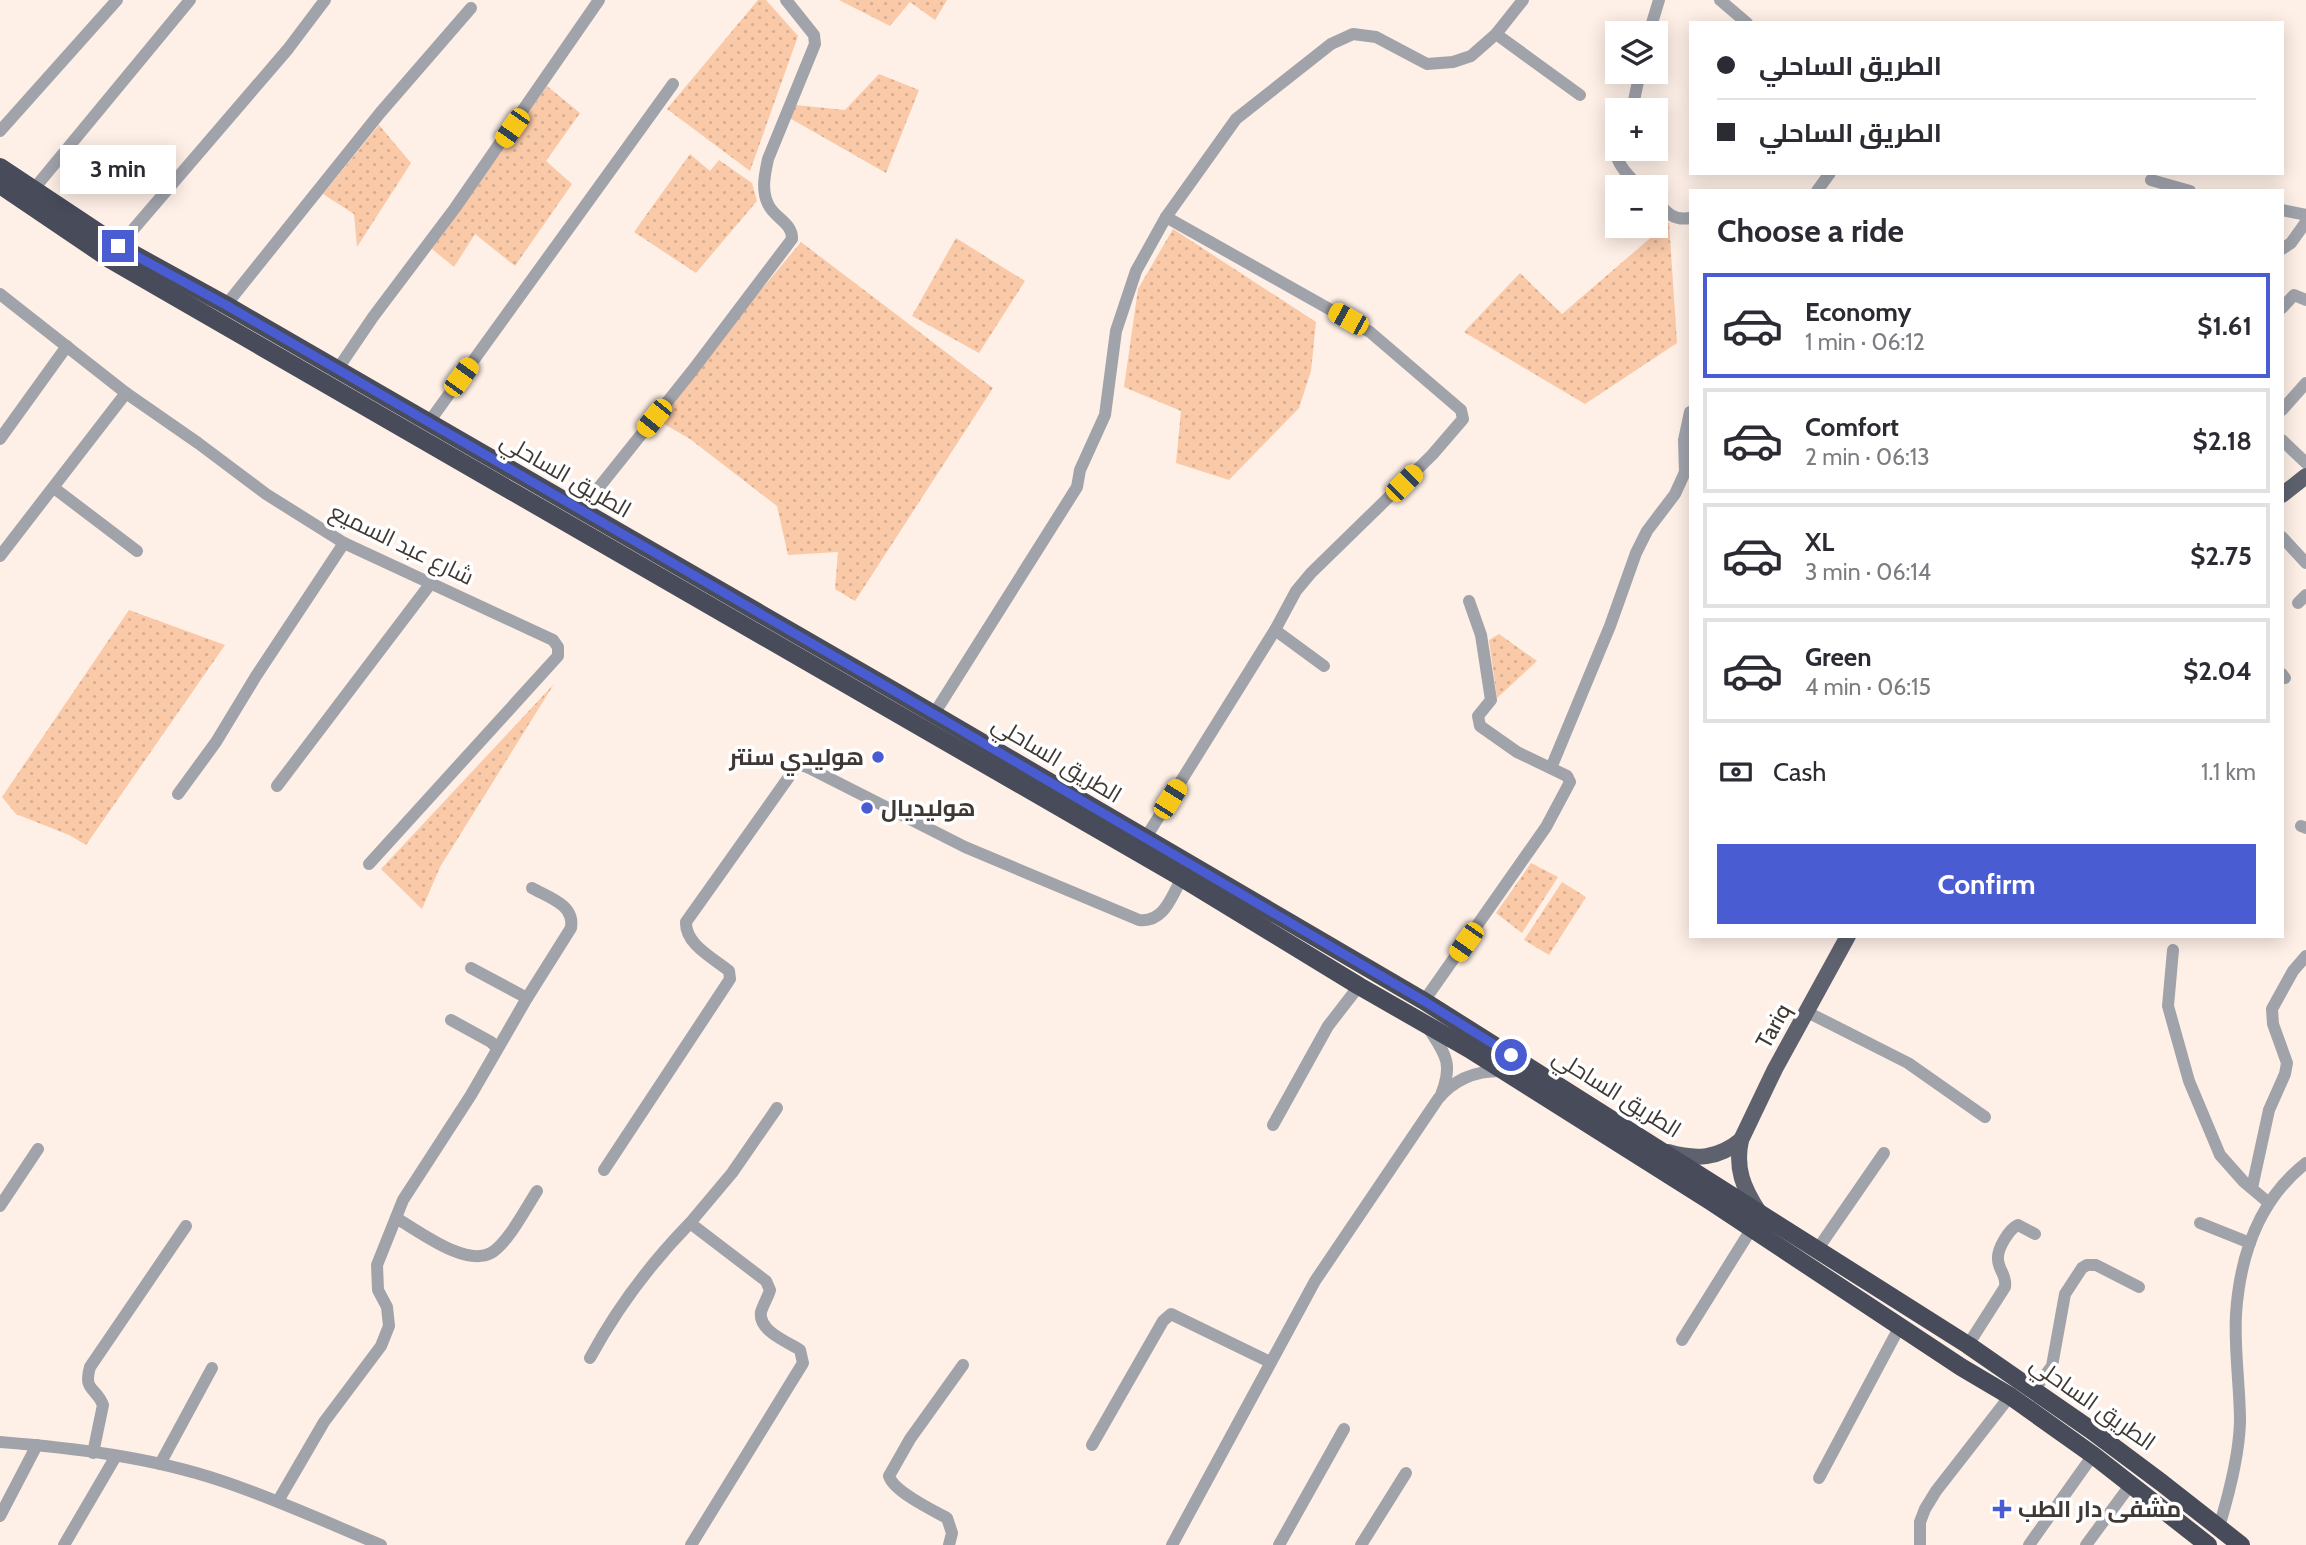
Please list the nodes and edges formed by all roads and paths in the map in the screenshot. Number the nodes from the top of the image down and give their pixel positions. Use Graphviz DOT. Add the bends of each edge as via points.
graph roads {
  1 [pos="117,0"];
  2 [pos="190,0"];
  3 [pos="326,0"];
  4 [pos="599,0"];
  5 [pos="786,0"];
  6 [pos="1524,0"];
  7 [pos="1659,0"];
  8 [pos="1720,0"];
  9 [pos="471,8"];
  10 [pos="1653,21"];
  11 [pos="1745,21"];
  12 [pos="1496,34"];
  13 [pos="673,84"];
  14 [pos="1580,95"];
  15 [pos="0,131"];
  16 [pos="0,167"];
  17 [pos="2151,180"];
  18 [pos="0,185"];
  19 [pos="2183,189"];
  20 [pos="33,190"];
  21 [pos="2284,210"];
  22 [pos="1668,214"];
  23 [pos="2306,215"];
  24 [pos="1166,217"];
  25 [pos="1689,218"];
  26 [pos="2306,222"];
  27 [pos="118,246"];
  28 [pos="2284,248"];
  29 [pos="0,294"];
  30 [pos="2306,300"];
  31 [pos="226,305"];
  32 [pos="2284,306"];
  33 [pos="67,346"];
  34 [pos="337,370"];
  35 [pos="2306,383"];
  36 [pos="126,393"];
  37 [pos="2284,408"];
  38 [pos="1689,416"];
  39 [pos="429,422"];
  40 [pos="0,439"];
  41 [pos="2284,442"];
  42 [pos="2306,463"];
  43 [pos="2306,476"];
  44 [pos="1686,480"];
  45 [pos="54,488"];
  46 [pos="2284,493"];
  47 [pos="580,511"];
  48 [pos="2284,539"];
  49 [pos="344,543"];
  50 [pos="137,551"];
  51 [pos="0,556"];
  52 [pos="2306,563"];
  53 [pos="431,583"];
  54 [pos="1469,601"];
  55 [pos="1275,630"];
  56 [pos="1324,666"];
  57 [pos="934,715"];
  58 [pos="1551,768"];
  59 [pos="277,786"];
  60 [pos="178,794"];
  61 [pos="1145,839"];
  62 [pos="369,864"];
  63 [pos="1182,878"];
  64 [pos="532,888"];
  65 [pos="1848,938"];
  66 [pos="2173,950"];
  67 [pos="2306,956"];
  68 [pos="471,968"];
  69 [pos="1359,986"];
  70 [pos="527,998"];
  71 [pos="1424,1001"];
  72 [pos="1807,1012"];
  73 [pos="451,1020"];
  74 [pos="1427,1026"];
  75 [pos="497,1048"];
  76 [pos="1504,1071"];
  77 [pos="1441,1096"];
  78 [pos="777,1108"];
  79 [pos="1985,1116"];
  80 [pos="1273,1125"];
  81 [pos="1741,1140"];
  82 [pos="38,1149"];
  83 [pos="1664,1151"];
  84 [pos="1884,1153"];
  85 [pos="2306,1163"];
  86 [pos="604,1170"];
  87 [pos="2252,1188"];
  88 [pos="537,1191"];
  89 [pos="2269,1202"];
  90 [pos="0,1206"];
  91 [pos="396,1218"];
  92 [pos="1755,1220"];
  93 [pos="690,1223"];
  94 [pos="2200,1223"];
  95 [pos="186,1226"];
  96 [pos="2035,1234"];
  97 [pos="2250,1242"];
  98 [pos="1817,1250"];
  99 [pos="2138,1287"];
  100 [pos="1900,1326"];
  101 [pos="1682,1340"];
  102 [pos="1968,1345"];
  103 [pos="590,1358"];
  104 [pos="1270,1362"];
  105 [pos="963,1365"];
  106 [pos="212,1368"];
  107 [pos="2034,1391"];
  108 [pos="2010,1396"];
  109 [pos="1344,1429"];
  110 [pos="0,1442"];
  111 [pos="37,1445"];
  112 [pos="1092,1445"];
  113 [pos="93,1453"];
  114 [pos="2093,1455"];
  115 [pos="116,1456"];
  116 [pos="160,1464"];
  117 [pos="1406,1473"];
  118 [pos="1819,1478"];
  119 [pos="2131,1484"];
  120 [pos="278,1501"];
  121 [pos="0,1516"];
  122 [pos="2219,1527"];
  123 [pos="64,1545"];
  124 [pos="381,1545"];
  125 [pos="691,1545"];
  126 [pos="949,1545"];
  127 [pos="1172,1545"];
  128 [pos="1279,1545"];
  129 [pos="1361,1545"];
  130 [pos="1920,1545"];
  131 [pos="2029,1545"];
  132 [pos="2086,1545"];
  133 [pos="2208,1545"];
  134 [pos="2241,1545"];
  1 -- 15 [label="street"];
  2 -- 20 [label="street"];
  3 -- 27 [label="street"];
  4 -- 34 [label="street"];
  5 -- 47 [label="street" via="814,35 815,44 765,170 768,204 790,227 792,239"];
  6 -- 12 [label="street"];
  7 -- 10 [label="street"];
  8 -- 11 [label="street"];
  9 -- 31 [label="street"];
  12 -- 14 [label="street"];
  12 -- 24 [label="street" via="1471,56 1436,65 1364,34 1331,44 1236,120"];
  13 -- 39 [label="street"];
  16 -- 20 [label="highway, الطريق الساحلي"];
  17 -- 19 [label="street"];
  18 -- 63 [label="highway, الطريق الساحلي" via="111,260"];
  20 -- 27 [label="highway, الطريق الساحلي"];
  21 -- 23 [label="street"];
  22 -- 25 [label="street" via="1680,220"];
  24 -- 55 [label="street" via="1370,331 1463,415 1432,455 1311,573"];
  24 -- 57 [label="street" via="1136,271 1116,331 1105,415 1077,487"];
  26 -- 28 [label="street"];
  27 -- 31 [label="highway, الطريق الساحلي"];
  29 -- 33 [label="street, شارع عبد السميع"];
  30 -- 32 [label="street" via="2294,295"];
  31 -- 34 [label="highway, الطريق الساحلي"];
  33 -- 36 [label="street, شارع عبد السميع"];
  33 -- 40 [label="street"];
  34 -- 39 [label="highway, الطريق الساحلي"];
  35 -- 37 [label="street"];
  36 -- 45 [label="street"];
  36 -- 49 [label="street, شارع عبد السميع" via="265,494"];
  38 -- 44 [label="street" via="1684,440"];
  39 -- 47 [label="highway, الطريق الساحلي"];
  41 -- 42 [label="street"];
  43 -- 46 [label="main road"];
  44 -- 58 [label="street" via="1636,553"];
  45 -- 50 [label="street"];
  45 -- 51 [label="street"];
  47 -- 57 [label="highway, الطريق الساحلي"];
  48 -- 52 [label="street"];
  49 -- 53 [label="street, شارع عبد السميع"];
  49 -- 60 [label="street"];
  53 -- 59 [label="street"];
  53 -- 62 [label="street, شارع عبد السميع" via="553,640 558,656"];
  54 -- 58 [label="street" via="1481,635 1491,700 1477,720 1496,738"];
  55 -- 56 [label="street"];
  55 -- 61 [label="street"];
  57 -- 61 [label="highway, الطريق الساحلي"];
  58 -- 71 [label="street" via="1570,779 1569,787"];
  61 -- 71 [label="highway, الطريق الساحلي"];
  63 -- 69 [label="highway, الطريق الساحلي"];
  63 -- 86 [label="street" via="1161,915 1139,920 965,847 807,767 796,767 685,922 690,940 729,971 730,979"];
  64 -- 70 [label="street" via="566,907 572,918 571,928"];
  65 -- 72 [label="main road, Tariq"];
  66 -- 87 [label="street" via="2168,1006 2189,1081 2220,1155"];
  67 -- 87 [label="street" via="2272,1009 2287,1063 2269,1110"];
  68 -- 70 [label="street"];
  69 -- 74 [label="highway, الطريق الساحلي"];
  69 -- 80 [label="street" via="1328,1026"];
  70 -- 75 [label="street"];
  71 -- 83 [label="highway, الطريق الساحلي"];
  72 -- 79 [label="street" via="1908,1063"];
  72 -- 81 [label="main road, Tariq"];
  73 -- 75 [label="street"];
  74 -- 76 [label="highway, الطريق الساحلي"];
  74 -- 77 [label="street" via="1448,1060"];
  75 -- 91 [label="street"];
  76 -- 77 [label="street" via="1468,1076"];
  76 -- 92 [label="highway, الطريق الساحلي"];
  77 -- 104 [label="street" via="1315,1281"];
  78 -- 93 [label="street"];
  81 -- 83 [label="main road" via="1710,1157 1687,1158"];
  81 -- 92 [label="main road" via="1740,1176"];
  82 -- 90 [label="street"];
  83 -- 92 [label="highway, الطريق الساحلي"];
  84 -- 98 [label="street"];
  85 -- 89 [label="street"];
  87 -- 89 [label="street"];
  88 -- 91 [label="street" via="490,1254 457,1254"];
  89 -- 97 [label="street"];
  91 -- 120 [label="street" via="377,1265 389,1326 382,1346 324,1422"];
  92 -- 98 [label="highway, الطريق الساحلي"];
  92 -- 100 [label="highway, الطريق الساحلي"];
  92 -- 101 [label="street"];
  93 -- 103 [label="street" via="648,1268"];
  93 -- 125 [label="street" via="766,1281 770,1290 761,1314 763,1324 803,1357"];
  94 -- 97 [label="street"];
  95 -- 113 [label="street" via="90,1367 90,1388 103,1405"];
  96 -- 102 [label="street" via="2018,1225 2011,1229 1997,1263 2005,1287"];
  97 -- 122 [label="street" via="2236,1317 2239,1425"];
  98 -- 102 [label="highway, الطريق الساحلي"];
  99 -- 107 [label="street" via="2096,1265 2082,1268 2065,1294 2052,1366"];
  100 -- 108 [label="highway, الطريق الساحلي"];
  100 -- 118 [label="street"];
  102 -- 107 [label="highway, الطريق الساحلي"];
  104 -- 112 [label="street" via="1171,1314"];
  104 -- 127 [label="street"];
  105 -- 126 [label="street" via="889,1476 910,1497 947,1518 952,1533"];
  106 -- 116 [label="street"];
  107 -- 122 [label="highway, الطريق الساحلي"];
  108 -- 114 [label="highway, الطريق الساحلي"];
  108 -- 130 [label="street" via="1925,1509"];
  109 -- 128 [label="street"];
  110 -- 111 [label="street"];
  111 -- 113 [label="street"];
  111 -- 121 [label="street"];
  113 -- 115 [label="street"];
  114 -- 119 [label="highway, الطريق الساحلي"];
  114 -- 131 [label="street"];
  115 -- 116 [label="street"];
  115 -- 123 [label="street"];
  116 -- 120 [label="street"];
  117 -- 129 [label="street"];
  119 -- 132 [label="street"];
  119 -- 133 [label="highway, الطريق الساحلي"];
  120 -- 124 [label="street"];
  122 -- 134 [label="highway, الطريق الساحلي"];
}
